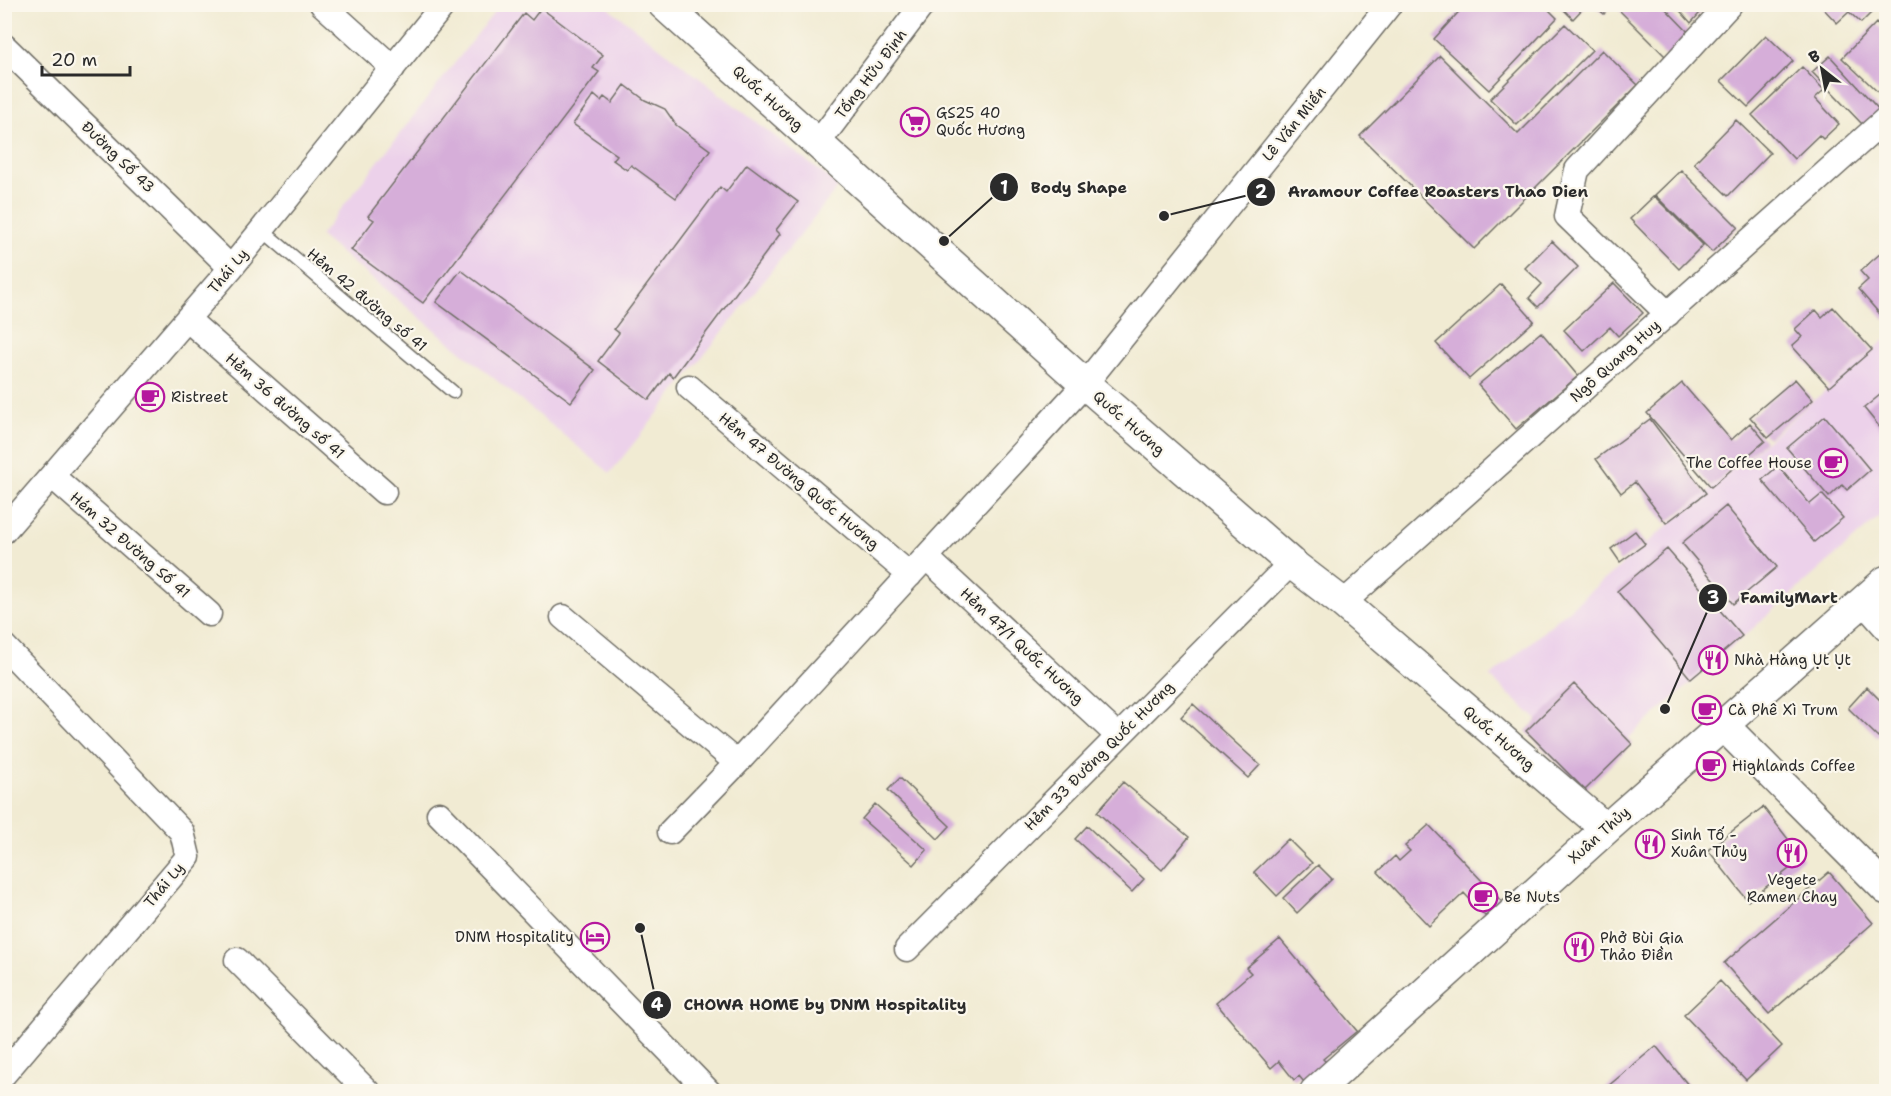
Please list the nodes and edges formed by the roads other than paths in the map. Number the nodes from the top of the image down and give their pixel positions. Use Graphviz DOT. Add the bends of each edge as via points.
graph roads {
  1 [pos="322,4"];
  2 [pos="444,4"];
  3 [pos="663,4"];
  4 [pos="923,4"];
  5 [pos="1390,4"];
  6 [pos="1730,4"];
  7 [pos="4,46"];
  8 [pos="393,68"];
  9 [pos="1887,118"];
  10 [pos="818,143"];
  11 [pos="262,230"];
  12 [pos="231,268"];
  13 [pos="1668,314"];
  14 [pos="187,319"];
  15 [pos="1084,384"];
  16 [pos="689,387"];
  17 [pos="453,392"];
  18 [pos="52,476"];
  19 [pos="384,492"];
  20 [pos="4,531"];
  21 [pos="926,557"];
  22 [pos="1291,563"];
  23 [pos="910,574"];
  24 [pos="1887,581"];
  25 [pos="1863,602"];
  26 [pos="1344,603"];
  27 [pos="209,614"];
  28 [pos="563,617"];
  29 [pos="1887,628"];
  30 [pos="4,646"];
  31 [pos="1723,725"];
  32 [pos="1118,736"];
  33 [pos="737,763"];
  34 [pos="439,814"];
  35 [pos="1606,829"];
  36 [pos="670,832"];
  37 [pos="1887,889"];
  38 [pos="907,949"];
  39 [pos="237,960"];
  40 [pos="4,1074"];
  41 [pos="4,1085"];
  42 [pos="13,1092"];
  43 [pos="368,1092"];
  44 [pos="709,1092"];
  45 [pos="1315,1092"];
  1 -- 8 [label="street"];
  2 -- 8 [label="street, Thái Ly"];
  3 -- 10 [label="street, Quốc Hương"];
  4 -- 10 [label="street, Tống Hữu Định"];
  5 -- 15 [label="street, Lê Văn Miến"];
  6 -- 13 [label="street" via="1578,170 1567,216"];
  7 -- 12 [label="street, Đường Số 43"];
  8 -- 11 [label="street, Thái Ly"];
  9 -- 13 [label="street, Ngô Quang Huy"];
  10 -- 15 [label="street, Quốc Hương"];
  11 -- 12 [label="street, Thái Ly"];
  11 -- 17 [label="lane, Hẻm 42 đường số 41"];
  12 -- 14 [label="street, Thái Ly"];
  13 -- 26 [label="street, Ngô Quang Huy"];
  14 -- 18 [label="street, Thái Ly"];
  14 -- 19 [label="street, Hẻm 36 đường số 41"];
  15 -- 21 [label="street"];
  15 -- 22 [label="street, Quốc Hương"];
  16 -- 23 [label="street, Hẻm 47 Đường Quốc Hương"];
  18 -- 20 [label="street, Thái Ly"];
  18 -- 27 [label="street, Hém 32 Đường Số 41"];
  21 -- 23 [label="street"];
  21 -- 32 [label="street, Hẻm 47/1 Quốc Hương"];
  22 -- 26 [label="street, Quốc Hương"];
  22 -- 32 [label="street, Hẻm 33 Đường Quốc Hương"];
  23 -- 33 [label="street"];
  24 -- 25 [label="street, Xuân Thủy"];
  25 -- 29 [label="street"];
  25 -- 31 [label="street, Xuân Thủy"];
  26 -- 35 [label="street, Quốc Hương"];
  28 -- 33 [label="street"];
  30 -- 40 [label="street, Thái Ly" via="182,832 188,857"];
  31 -- 35 [label="street, Xuân Thủy"];
  31 -- 37 [label="street"];
  32 -- 38 [label="street, Hẻm 33 Đường Quốc Hương"];
  33 -- 36 [label="street"];
  34 -- 44 [label="street"];
  35 -- 45 [label="street, Xuân Thủy"];
  39 -- 43 [label="street"];
  41 -- 42 [label="street"];
}
